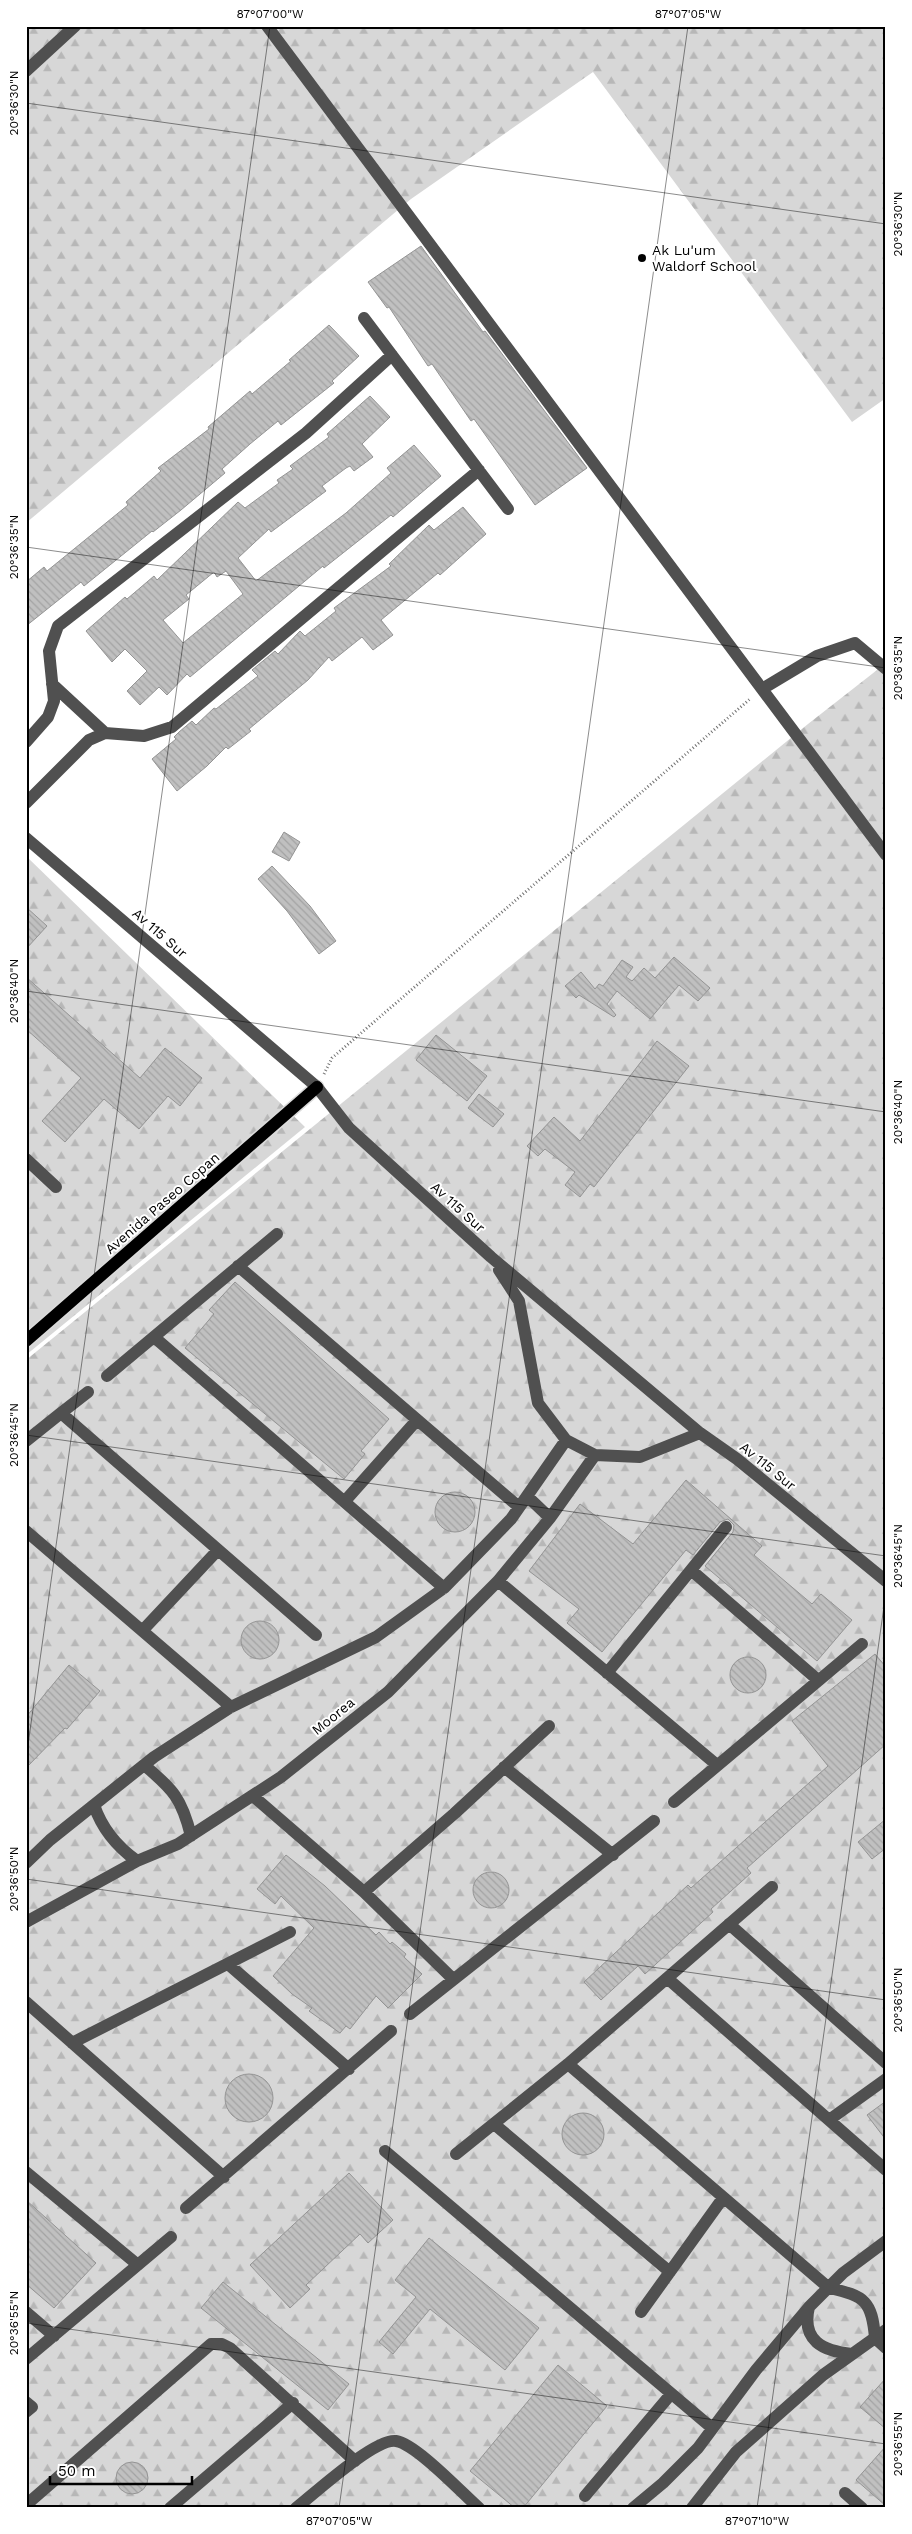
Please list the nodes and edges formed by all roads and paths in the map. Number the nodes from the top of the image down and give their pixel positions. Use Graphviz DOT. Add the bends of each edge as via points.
graph roads {
  1 [pos="75,26"];
  2 [pos="267,26"];
  3 [pos="26,71"];
  4 [pos="364,318"];
  5 [pos="392,355"];
  6 [pos="479,470"];
  7 [pos="508,509"];
  8 [pos="886,669"];
  9 [pos="52,684"];
  10 [pos="762,689"];
  11 [pos="106,733"];
  12 [pos="26,742"];
  13 [pos="26,803"];
  14 [pos="26,838"];
  15 [pos="886,855"];
  16 [pos="317,1087"];
  17 [pos="26,1159"];
  18 [pos="56,1187"];
  19 [pos="276,1234"];
  20 [pos="491,1257"];
  21 [pos="238,1266"];
  22 [pos="154,1337"];
  23 [pos="26,1341"];
  24 [pos="107,1376"];
  25 [pos="88,1392"];
  26 [pos="61,1413"];
  27 [pos="417,1420"];
  28 [pos="700,1433"];
  29 [pos="566,1440"];
  30 [pos="26,1441"];
  31 [pos="595,1456"];
  32 [pos="527,1496"];
  33 [pos="345,1501"];
  34 [pos="519,1507"];
  35 [pos="550,1518"];
  36 [pos="726,1527"];
  37 [pos="26,1531"];
  38 [pos="218,1550"];
  39 [pos="691,1570"];
  40 [pos="498,1581"];
  41 [pos="886,1581"];
  42 [pos="444,1588"];
  43 [pos="143,1630"];
  44 [pos="316,1635"];
  45 [pos="862,1644"];
  46 [pos="607,1673"];
  47 [pos="818,1680"];
  48 [pos="231,1707"];
  49 [pos="549,1726"];
  50 [pos="144,1764"];
  51 [pos="717,1765"];
  52 [pos="504,1768"];
  53 [pos="253,1796"];
  54 [pos="674,1802"];
  55 [pos="94,1805"];
  56 [pos="654,1821"];
  57 [pos="191,1836"];
  58 [pos="613,1855"];
  59 [pos="137,1861"];
  60 [pos="26,1863"];
  61 [pos="772,1887"];
  62 [pos="364,1892"];
  63 [pos="26,1922"];
  64 [pos="729,1924"];
  65 [pos="290,1932"];
  66 [pos="228,1964"];
  67 [pos="667,1978"];
  68 [pos="453,1979"];
  69 [pos="26,2002"];
  70 [pos="410,2014"];
  71 [pos="391,2031"];
  72 [pos="72,2043"];
  73 [pos="886,2063"];
  74 [pos="568,2064"];
  75 [pos="349,2069"];
  76 [pos="886,2079"];
  77 [pos="829,2120"];
  78 [pos="494,2124"];
  79 [pos="385,2151"];
  80 [pos="456,2154"];
  81 [pos="886,2170"];
  82 [pos="26,2172"];
  83 [pos="224,2177"];
  84 [pos="724,2198"];
  85 [pos="186,2208"];
  86 [pos="171,2237"];
  87 [pos="886,2241"];
  88 [pos="138,2265"];
  89 [pos="670,2272"];
  90 [pos="829,2288"];
  91 [pos="809,2307"];
  92 [pos="26,2312"];
  93 [pos="641,2312"];
  94 [pos="886,2330"];
  95 [pos="54,2336"];
  96 [pos="875,2338"];
  97 [pos="886,2348"];
  98 [pos="852,2354"];
  99 [pos="26,2360"];
  100 [pos="671,2394"];
  101 [pos="26,2402"];
  102 [pos="293,2403"];
  103 [pos="26,2412"];
  104 [pos="712,2428"];
  105 [pos="355,2461"];
  106 [pos="845,2493"];
  107 [pos="585,2496"];
  108 [pos="26,2505"];
  109 [pos="170,2508"];
  110 [pos="296,2508"];
  111 [pos="479,2508"];
  112 [pos="633,2508"];
  113 [pos="692,2508"];
  114 [pos="862,2508"];
  1 -- 3 [label="street"];
  2 -- 10 [label="street"];
  4 -- 5 [label="street"];
  5 -- 6 [label="street"];
  5 -- 9 [label="street" via="306,433 58,626 49,650"];
  6 -- 7 [label="street"];
  6 -- 11 [label="street" via="172,727 144,736"];
  8 -- 10 [label="street" via="855,643 817,656"];
  9 -- 11 [label="street"];
  9 -- 12 [label="street" via="54,701 48,717"];
  10 -- 15 [label="street"];
  10 -- 16 [label="path" via="332,1058"];
  11 -- 13 [label="street" via="89,740"];
  14 -- 16 [label="street, Av 115 Sur"];
  16 -- 20 [label="street, Av 115 Sur" via="348,1128"];
  16 -- 23 [label="main road, Avenida Paseo Copan"];
  17 -- 18 [label="street"];
  19 -- 21 [label="street"];
  20 -- 28 [label="street, Av 115 Sur"];
  20 -- 29 [label="street" via="519,1301 538,1403"];
  21 -- 22 [label="street"];
  21 -- 27 [label="street"];
  22 -- 24 [label="street"];
  22 -- 33 [label="street"];
  25 -- 26 [label="street"];
  26 -- 30 [label="street"];
  26 -- 38 [label="street"];
  27 -- 33 [label="street"];
  27 -- 34 [label="street"];
  28 -- 31 [label="street" via="640,1457"];
  28 -- 41 [label="street, Av 115 Sur" via="738,1460"];
  29 -- 31 [label="street"];
  29 -- 32 [label="street"];
  31 -- 35 [label="street, Moorea"];
  32 -- 34 [label="street"];
  32 -- 35 [label="street"];
  33 -- 42 [label="street"];
  34 -- 42 [label="street"];
  35 -- 40 [label="street, Moorea"];
  36 -- 39 [label="street"];
  37 -- 43 [label="street"];
  38 -- 43 [label="street"];
  38 -- 44 [label="street"];
  39 -- 46 [label="street"];
  39 -- 47 [label="street"];
  40 -- 46 [label="street"];
  40 -- 53 [label="street, Moorea" via="388,1692"];
  42 -- 48 [label="street" via="376,1637"];
  43 -- 48 [label="street"];
  45 -- 47 [label="street"];
  46 -- 51 [label="street"];
  47 -- 51 [label="street"];
  48 -- 50 [label="street"];
  49 -- 52 [label="street"];
  50 -- 55 [label="street"];
  50 -- 57 [label="street" via="169,1785 184,1810"];
  51 -- 54 [label="street"];
  52 -- 58 [label="street"];
  52 -- 62 [label="street"];
  53 -- 57 [label="street, Moorea"];
  53 -- 62 [label="street"];
  55 -- 59 [label="street" via="110,1838"];
  55 -- 60 [label="street"];
  56 -- 58 [label="street"];
  57 -- 59 [label="street, Moorea"];
  58 -- 68 [label="street"];
  59 -- 63 [label="street, Moorea"];
  61 -- 64 [label="street"];
  62 -- 68 [label="street"];
  64 -- 67 [label="street"];
  64 -- 73 [label="street"];
  65 -- 66 [label="street"];
  66 -- 72 [label="street"];
  66 -- 75 [label="street"];
  67 -- 74 [label="street"];
  67 -- 77 [label="street"];
  68 -- 70 [label="street"];
  69 -- 72 [label="street"];
  71 -- 75 [label="street"];
  72 -- 83 [label="street"];
  74 -- 78 [label="street"];
  74 -- 84 [label="street"];
  75 -- 83 [label="street"];
  76 -- 77 [label="street"];
  77 -- 81 [label="street"];
  78 -- 80 [label="street"];
  78 -- 89 [label="street"];
  79 -- 100 [label="street"];
  82 -- 88 [label="street"];
  83 -- 85 [label="street"];
  84 -- 89 [label="street"];
  84 -- 90 [label="street"];
  86 -- 88 [label="street"];
  87 -- 90 [label="street" via="843,2273"];
  88 -- 95 [label="street"];
  89 -- 93 [label="street"];
  90 -- 91 [label="street"];
  90 -- 96 [label="street" via="857,2295 868,2305"];
  91 -- 98 [label="street" via="809,2330 816,2343 831,2352"];
  91 -- 104 [label="street"];
  92 -- 95 [label="street"];
  94 -- 96 [label="street"];
  95 -- 99 [label="street"];
  96 -- 97 [label="street"];
  96 -- 98 [label="street"];
  98 -- 113 [label="street" via="736,2452"];
  100 -- 104 [label="street"];
  100 -- 107 [label="street"];
  101 -- 103 [label="street" via="32,2407"];
  102 -- 105 [label="street"];
  102 -- 108 [label="street" via="230,2348 211,2344"];
  102 -- 109 [label="street"];
  104 -- 112 [label="street" via="698,2448"];
  105 -- 110 [label="street"];
  105 -- 111 [label="street" via="382,2442 396,2441 412,2447"];
  106 -- 114 [label="street"];
}
